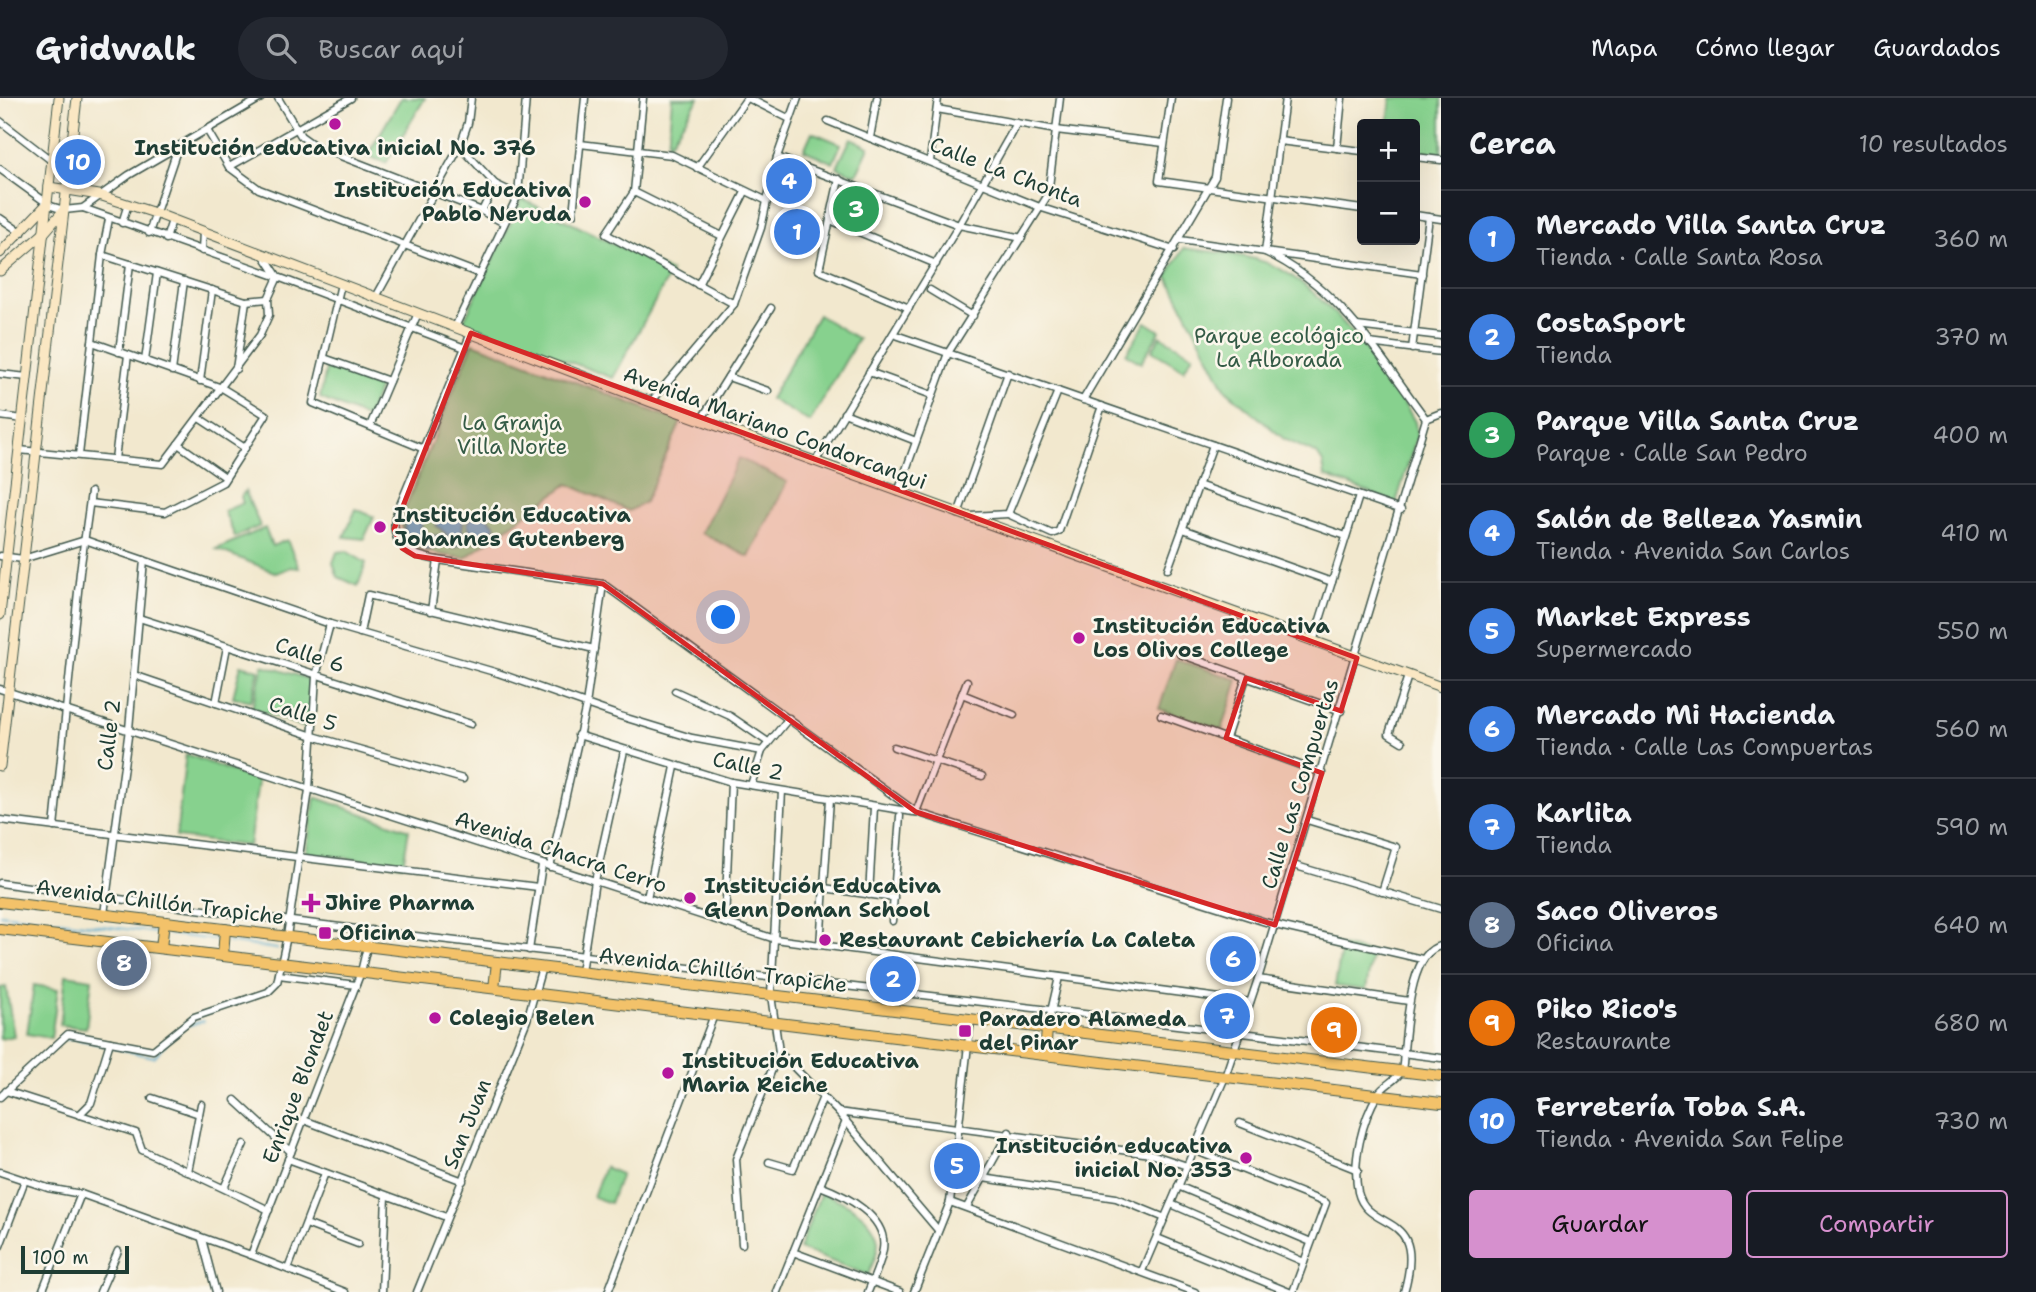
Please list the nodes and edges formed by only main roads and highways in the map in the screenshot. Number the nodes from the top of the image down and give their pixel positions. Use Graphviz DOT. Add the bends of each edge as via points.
graph roads {
  1 [pos="0,902"];
  2 [pos="164,922"];
  3 [pos="0,929"];
  4 [pos="226,929"];
  5 [pos="161,948"];
  6 [pos="223,956"];
  7 [pos="497,962"];
  8 [pos="494,988"];
  9 [pos="1047,1028"];
  10 [pos="1045,1055"];
  11 [pos="1441,1076"];
  12 [pos="1441,1103"];
  1 -- 2 [label="main road, Avenida Chillón Trapiche"];
  2 -- 4 [label="main road, Avenida Chillón Trapiche"];
  2 -- 5 [label="main road"];
  3 -- 5 [label="main road"];
  4 -- 6 [label="main road"];
  4 -- 7 [label="main road, Avenida Chillón Trapiche"];
  5 -- 6 [label="main road"];
  6 -- 8 [label="main road"];
  7 -- 8 [label="main road"];
  7 -- 9 [label="main road, Avenida Chillón Trapiche"];
  8 -- 10 [label="main road"];
  9 -- 10 [label="main road"];
  9 -- 11 [label="main road, Avenida Chillón Trapiche"];
  10 -- 12 [label="main road"];
}
